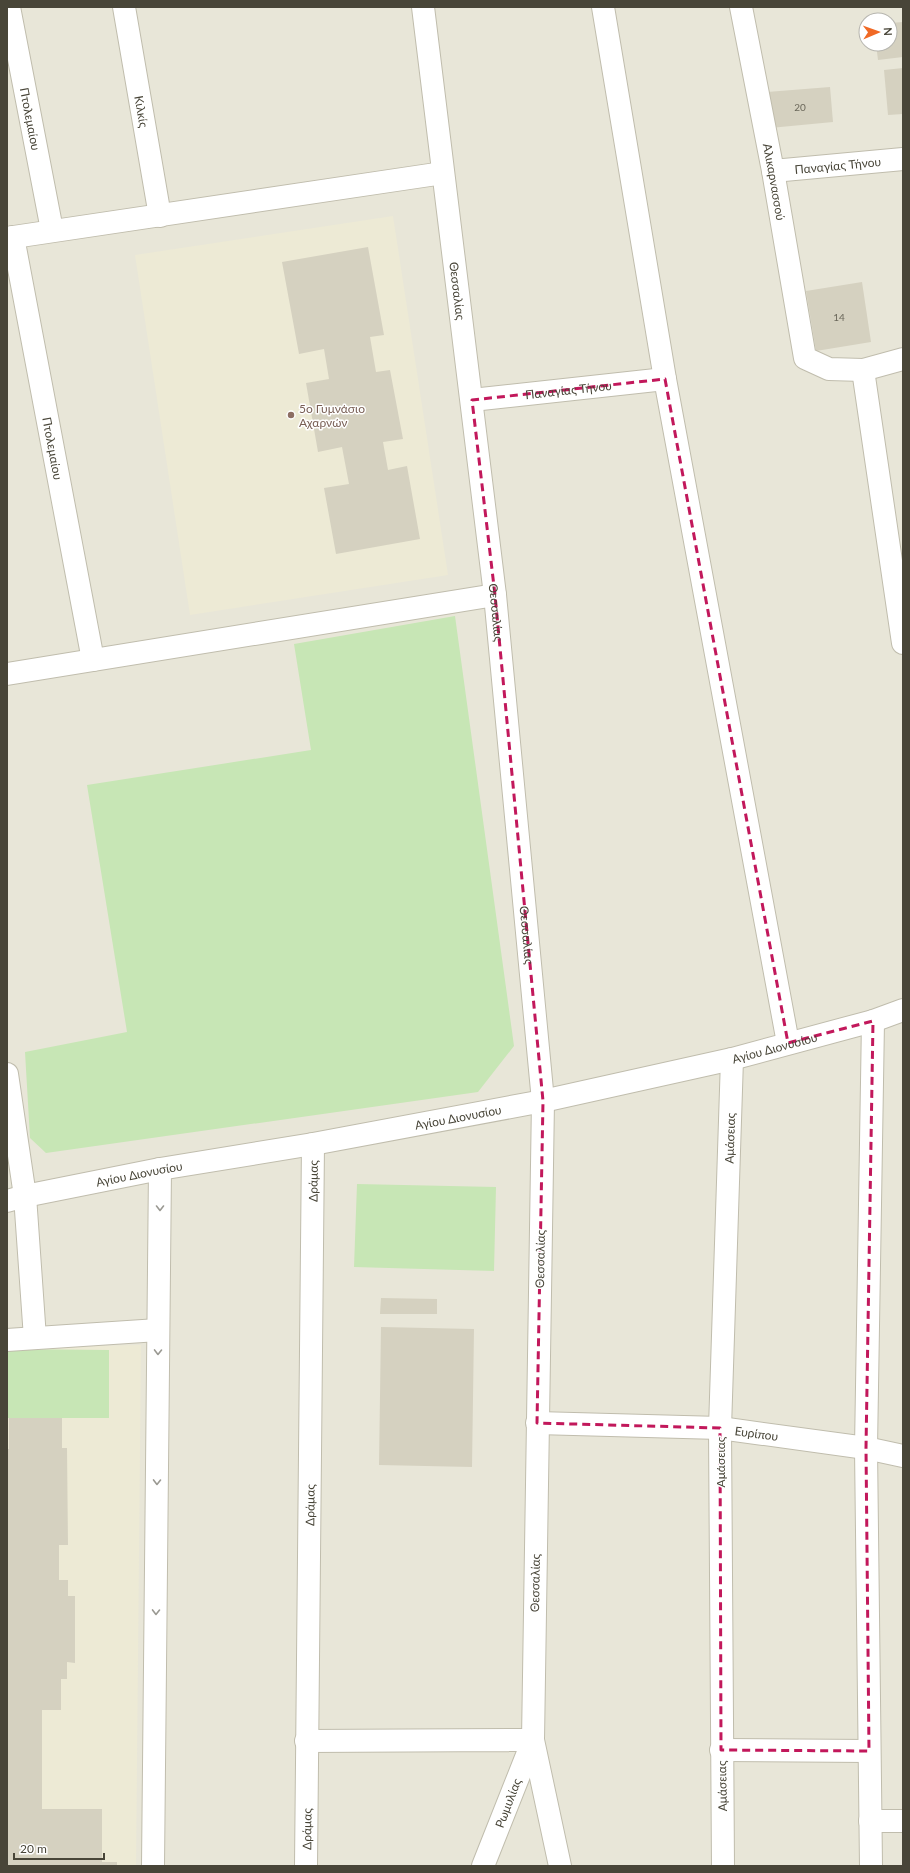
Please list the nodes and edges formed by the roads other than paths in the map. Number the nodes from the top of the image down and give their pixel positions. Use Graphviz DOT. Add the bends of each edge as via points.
graph roads {
  1 [pos="9,7"];
  2 [pos="124,7"];
  3 [pos="423,7"];
  4 [pos="603,7"];
  5 [pos="741,7"];
  6 [pos="903,159"];
  7 [pos="773,170"];
  8 [pos="443,173"];
  9 [pos="160,216"];
  10 [pos="52,230"];
  11 [pos="10,238"];
  12 [pos="903,359"];
  13 [pos="863,370"];
  14 [pos="665,379"];
  15 [pos="472,400"];
  16 [pos="495,595"];
  17 [pos="903,643"];
  18 [pos="93,660"];
  19 [pos="7,674"];
  20 [pos="903,1010"];
  21 [pos="874,1021"];
  22 [pos="788,1043"];
  23 [pos="732,1059"];
  24 [pos="7,1074"];
  25 [pos="543,1101"];
  26 [pos="313,1144"];
  27 [pos="160,1169"];
  28 [pos="16,1198"];
  29 [pos="158,1330"];
  30 [pos="35,1338"];
  31 [pos="7,1340"];
  32 [pos="537,1422"];
  33 [pos="720,1428"];
  34 [pos="866,1448"];
  35 [pos="903,1456"];
  36 [pos="533,1740"];
  37 [pos="306,1741"];
  38 [pos="721,1750"];
  39 [pos="869,1751"];
  40 [pos="903,1821"];
  41 [pos="870,1822"];
  42 [pos="153,1866"];
  43 [pos="306,1866"];
  44 [pos="483,1866"];
  45 [pos="560,1866"];
  46 [pos="723,1866"];
  47 [pos="872,1866"];
  1 -- 10 [label="street, Πτολεμαίου"];
  2 -- 9 [label="street, Κιλκίς"];
  3 -- 8 [label="street, Θεσσαλίας"];
  4 -- 14 [label="street"];
  5 -- 7 [label="street, Αλικαρνασσού"];
  6 -- 7 [label="street, Παναγίας Τήνου"];
  7 -- 13 [label="street, Αλικαρνασσού" via="805,358 829,369"];
  8 -- 9 [label="street"];
  8 -- 15 [label="street, Θεσσαλίας"];
  9 -- 10 [label="street"];
  10 -- 11 [label="street"];
  11 -- 18 [label="street, Πτολεμαίου"];
  12 -- 13 [label="street"];
  13 -- 17 [label="street"];
  14 -- 15 [label="street, Παναγίας Τήνου"];
  14 -- 22 [label="street"];
  15 -- 16 [label="street, Θεσσαλίας"];
  16 -- 18 [label="street"];
  16 -- 25 [label="street, Θεσσαλίας"];
  18 -- 19 [label="street"];
  20 -- 21 [label="street, Αγίου Διονυσίου"];
  21 -- 22 [label="street, Αγίου Διονυσίου"];
  21 -- 34 [label="street"];
  22 -- 23 [label="street, Αγίου Διονυσίου"];
  23 -- 25 [label="street, Αγίου Διονυσίου"];
  23 -- 33 [label="street, Αμάσειας"];
  24 -- 28 [label="street"];
  25 -- 26 [label="street, Αγίου Διονυσίου"];
  25 -- 32 [label="street, Θεσσαλίας"];
  26 -- 27 [label="street, Αγίου Διονυσίου"];
  26 -- 37 [label="street, Δράμας"];
  27 -- 28 [label="street, Αγίου Διονυσίου"];
  27 -- 29 [label="street, one-way"];
  28 -- 30 [label="street"];
  29 -- 30 [label="street"];
  29 -- 42 [label="street, one-way"];
  30 -- 31 [label="street"];
  32 -- 33 [label="street, Ευρίπου"];
  32 -- 36 [label="street, Θεσσαλίας"];
  33 -- 34 [label="street, Ευρίπου"];
  33 -- 38 [label="street, Αμάσειας"];
  34 -- 35 [label="street, Ευρίπου"];
  34 -- 39 [label="street"];
  36 -- 37 [label="street"];
  36 -- 44 [label="street, Ρωμυλίας"];
  36 -- 45 [label="street, Θεσσαλίας"];
  37 -- 43 [label="street, Δράμας"];
  38 -- 39 [label="street"];
  38 -- 46 [label="street, Αμάσειας"];
  39 -- 41 [label="street"];
  40 -- 41 [label="street"];
  41 -- 47 [label="street"];
}
